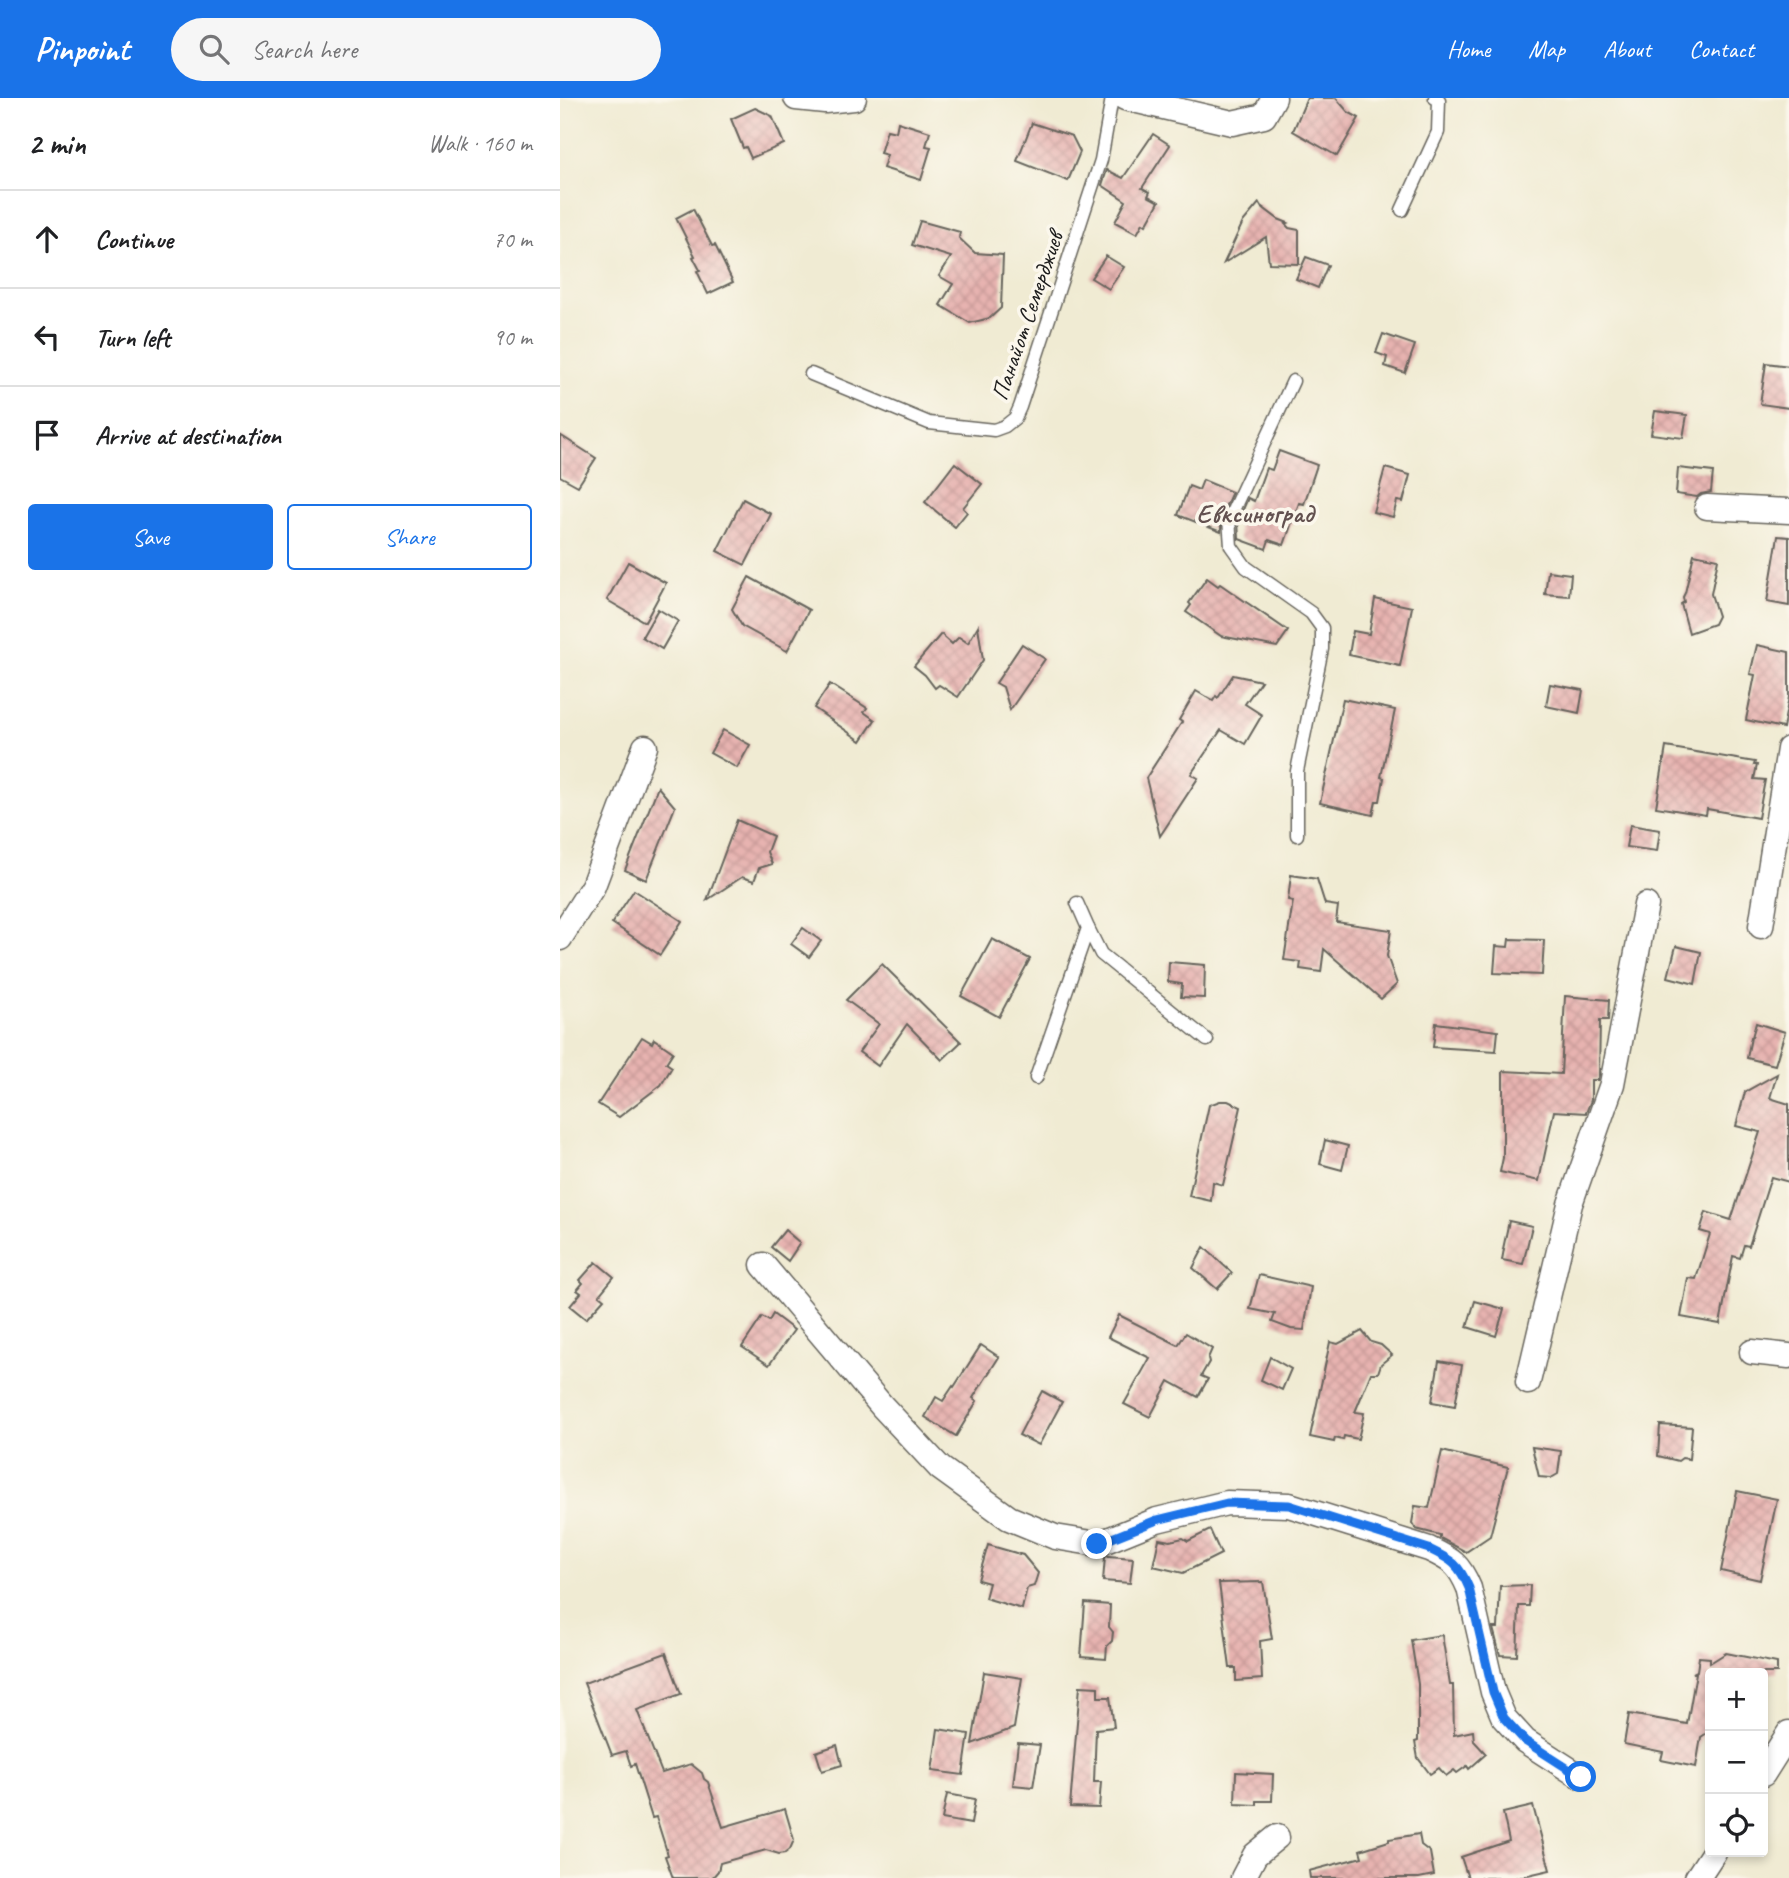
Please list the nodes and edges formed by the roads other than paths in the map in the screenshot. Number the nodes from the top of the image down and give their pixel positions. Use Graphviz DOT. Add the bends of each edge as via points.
graph roads {
  1 [pos="796,98"];
  2 [pos="854,98"];
  3 [pos="1112,98"];
  4 [pos="1125,98"];
  5 [pos="1274,98"];
  6 [pos="1436,98"];
  7 [pos="1402,210"];
  8 [pos="811,374"];
  9 [pos="1293,381"];
  10 [pos="1707,507"];
  11 [pos="1789,511"];
  12 [pos="645,747"];
  13 [pos="1789,750"];
  14 [pos="1297,835"];
  15 [pos="1077,903"];
  16 [pos="1646,905"];
  17 [pos="1761,926"];
  18 [pos="1088,928"];
  19 [pos="560,938"];
  20 [pos="1207,1040"];
  21 [pos="1036,1078"];
  22 [pos="763,1265"];
  23 [pos="1752,1352"];
  24 [pos="1789,1356"];
  25 [pos="1528,1382"];
  26 [pos="1789,1732"];
  27 [pos="1768,1766"];
  28 [pos="1581,1777"];
  29 [pos="1276,1837"];
  30 [pos="1711,1857"];
  31 [pos="1243,1878"];
  32 [pos="1697,1878"];
  1 -- 2 [label="street"];
  3 -- 8 [label="lane, Панайот Семерджиев" via="1101,160 1014,418 994,430 929,423"];
  4 -- 5 [label="street" via="1232,123 1264,116"];
  6 -- 7 [label="lane" via="1437,132"];
  9 -- 14 [label="lane" via="1229,519 1231,546 1246,567 1311,613 1322,628 1322,649 1297,771"];
  10 -- 11 [label="street"];
  12 -- 19 [label="street" via="593,886"];
  13 -- 17 [label="street"];
  15 -- 18 [label="lane"];
  16 -- 25 [label="street" via="1612,1084 1570,1204"];
  18 -- 20 [label="lane" via="1101,954"];
  18 -- 21 [label="lane"];
  22 -- 28 [label="street" via="940,1468 1009,1517 1055,1537 1097,1544 1157,1520 1227,1503 1289,1505 1450,1559 1469,1588 1493,1692 1504,1718 1525,1741"];
  23 -- 24 [label="street"];
  26 -- 27 [label="street"];
  29 -- 31 [label="street" via="1255,1855"];
  30 -- 32 [label="street"];
}
